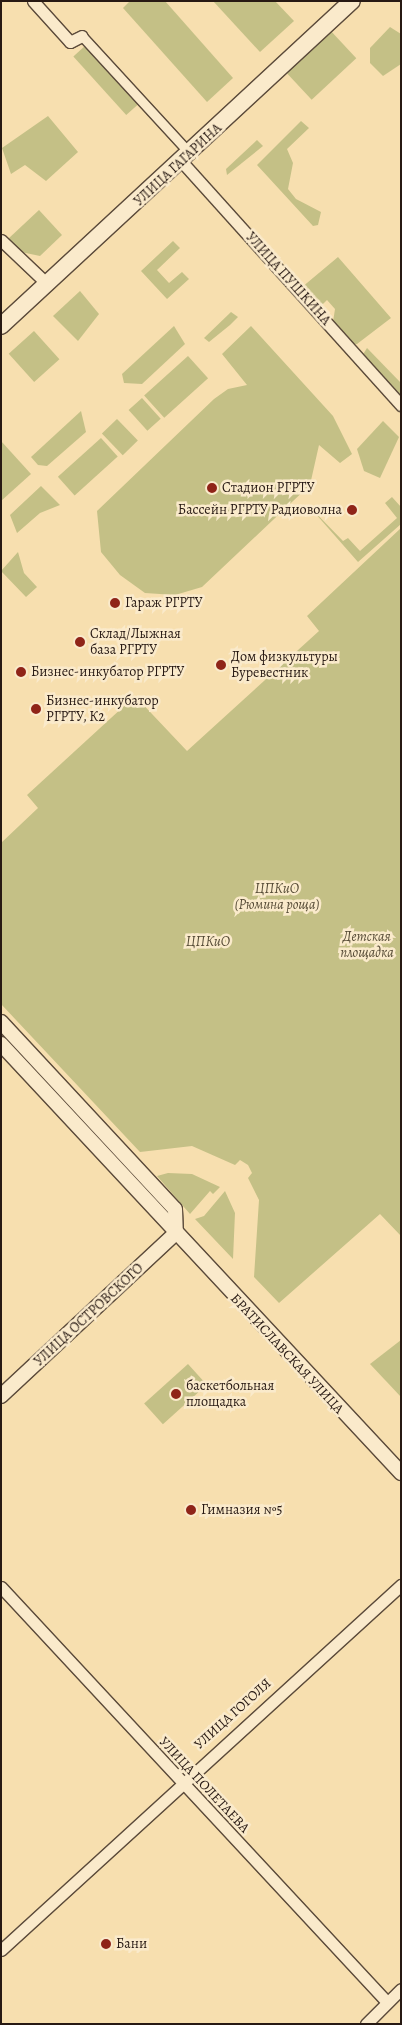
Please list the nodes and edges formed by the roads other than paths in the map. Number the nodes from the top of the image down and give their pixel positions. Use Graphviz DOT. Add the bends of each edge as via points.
graph roads {
  1 [pos="33,1"];
  2 [pos="338,1"];
  3 [pos="352,1"];
  4 [pos="82,36"];
  5 [pos="180,154"];
  6 [pos="1,240"];
  7 [pos="40,277"];
  8 [pos="1,312"];
  9 [pos="1,326"];
  10 [pos="401,404"];
  11 [pos="1,1022"];
  12 [pos="1,1044"];
  13 [pos="176,1233"];
  14 [pos="1,1396"];
  15 [pos="401,1473"];
  16 [pos="401,1585"];
  17 [pos="1,1587"];
  18 [pos="181,1782"];
  19 [pos="1,1950"];
  20 [pos="401,1989"];
  21 [pos="387,2002"];
  22 [pos="366,2024"];
  1 -- 4 [label="street, УЛИЦА ПУШКИНА" via="70,42"];
  2 -- 5 [label="main road, УЛИЦА ГАГАРИНА"];
  3 -- 5 [label="main road, УЛИЦА ГАГАРИНА"];
  4 -- 5 [label="street, УЛИЦА ПУШКИНА"];
  5 -- 7 [label="main road, УЛИЦА ГАГАРИНА"];
  5 -- 9 [label="main road, УЛИЦА ГАГАРИНА"];
  5 -- 10 [label="street, УЛИЦА ПУШКИНА"];
  6 -- 7 [label="street"];
  7 -- 8 [label="main road, УЛИЦА ГАГАРИНА"];
  11 -- 13 [label="street" via="175,1209"];
  12 -- 13 [label="street, БРАТИСЛАВСКАЯ УЛИЦА"];
  13 -- 14 [label="street, УЛИЦА ОСТРОВСКОГО"];
  13 -- 15 [label="street, БРАТИСЛАВСКАЯ УЛИЦА"];
  16 -- 18 [label="street, УЛИЦА ГОГОЛЯ"];
  17 -- 18 [label="street, УЛИЦА ПОЛЕТАЕВА"];
  18 -- 19 [label="street, УЛИЦА ГОГОЛЯ"];
  18 -- 21 [label="street, УЛИЦА ПОЛЕТАЕВА"];
  20 -- 21 [label="street"];
  21 -- 22 [label="street"];
}
